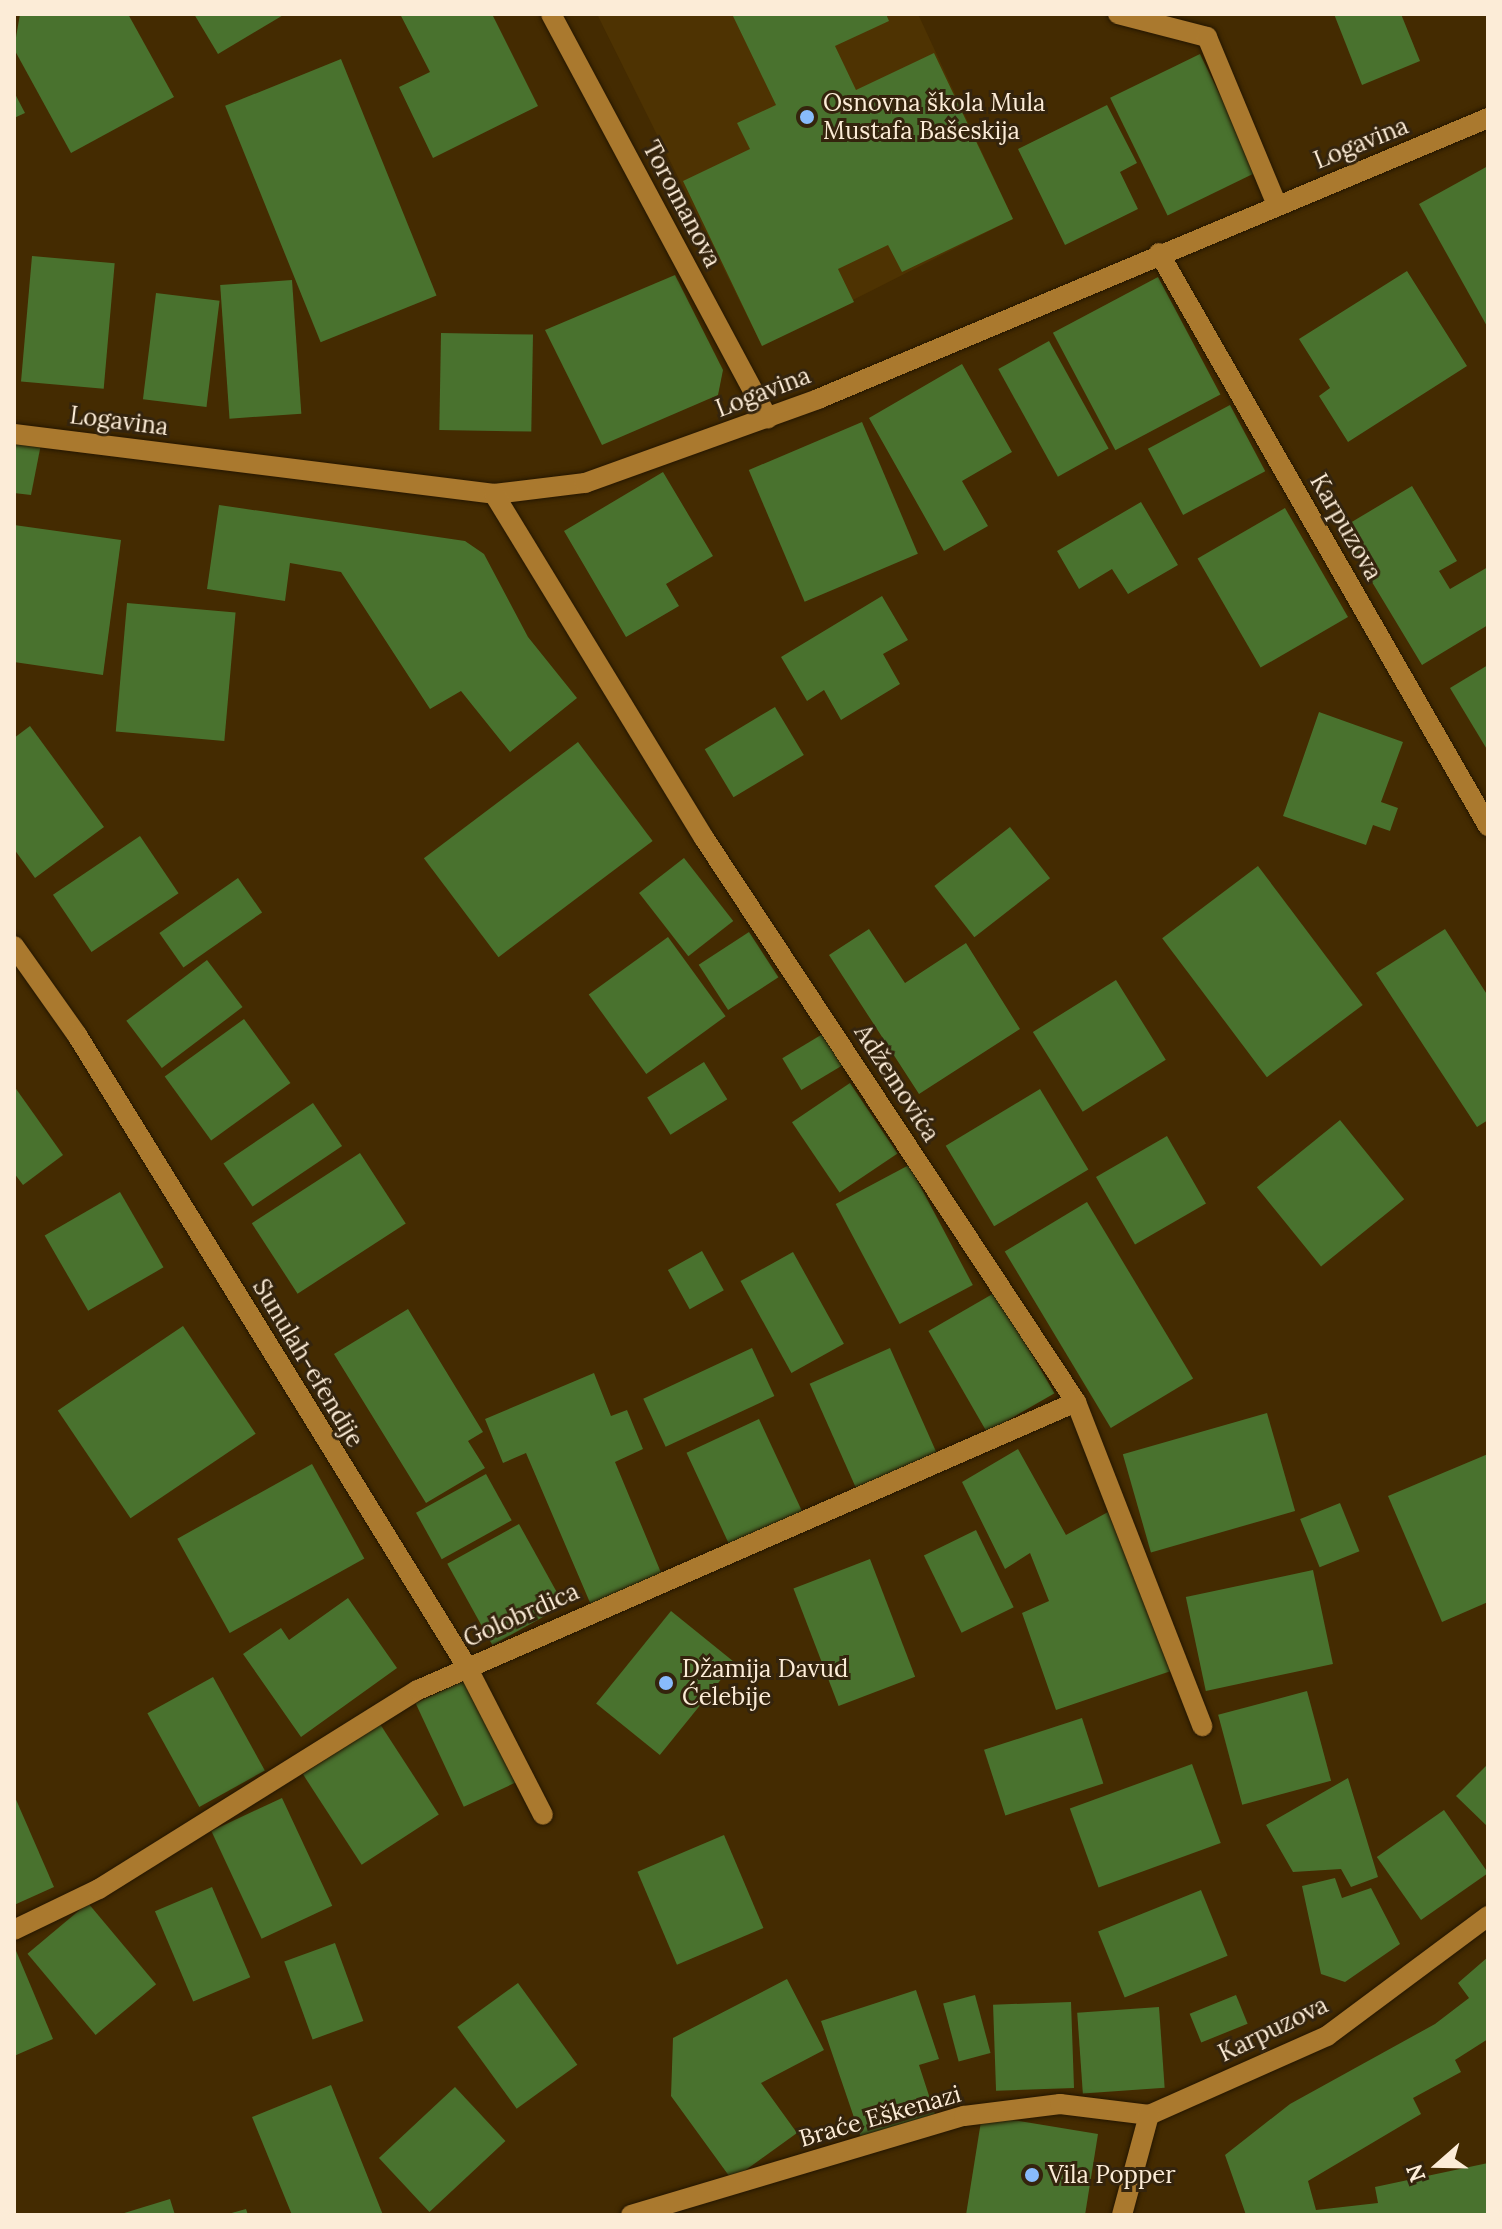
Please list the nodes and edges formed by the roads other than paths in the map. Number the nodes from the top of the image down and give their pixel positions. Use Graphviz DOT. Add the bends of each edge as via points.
graph roads {
  1 [pos="551,14"];
  2 [pos="1118,14"];
  3 [pos="1488,118"];
  4 [pos="1277,205"];
  5 [pos="1159,253"];
  6 [pos="768,418"];
  7 [pos="14,434"];
  8 [pos="494,494"];
  9 [pos="1488,826"];
  10 [pos="14,946"];
  11 [pos="1076,1402"];
  12 [pos="467,1667"];
  13 [pos="1202,1726"];
  14 [pos="543,1815"];
  15 [pos="1488,1916"];
  16 [pos="14,1930"];
  17 [pos="1149,2115"];
  18 [pos="631,2215"];
  19 [pos="1122,2215"];
  1 -- 6 [label="street, Toromanova"];
  2 -- 4 [label="street" via="1207,37"];
  3 -- 4 [label="street, Logavina"];
  4 -- 5 [label="street, Logavina"];
  5 -- 6 [label="street, Logavina"];
  5 -- 9 [label="street, Karpuzova"];
  6 -- 8 [label="street, Logavina" via="585,483"];
  7 -- 8 [label="street, Logavina"];
  8 -- 11 [label="street, Adžemovića" via="704,838"];
  10 -- 12 [label="street, Sunulah-efendije" via="77,1035"];
  11 -- 12 [label="street, Golobrdica"];
  11 -- 13 [label="street, Adžemovića"];
  12 -- 14 [label="street, Sunulah-efendije"];
  12 -- 16 [label="street, Golobrdica" via="418,1690 99,1889"];
  15 -- 17 [label="street, Karpuzova" via="1327,2036"];
  17 -- 18 [label="street, Braće Eškenazi" via="1060,2104 964,2116"];
  17 -- 19 [label="street"];
}
